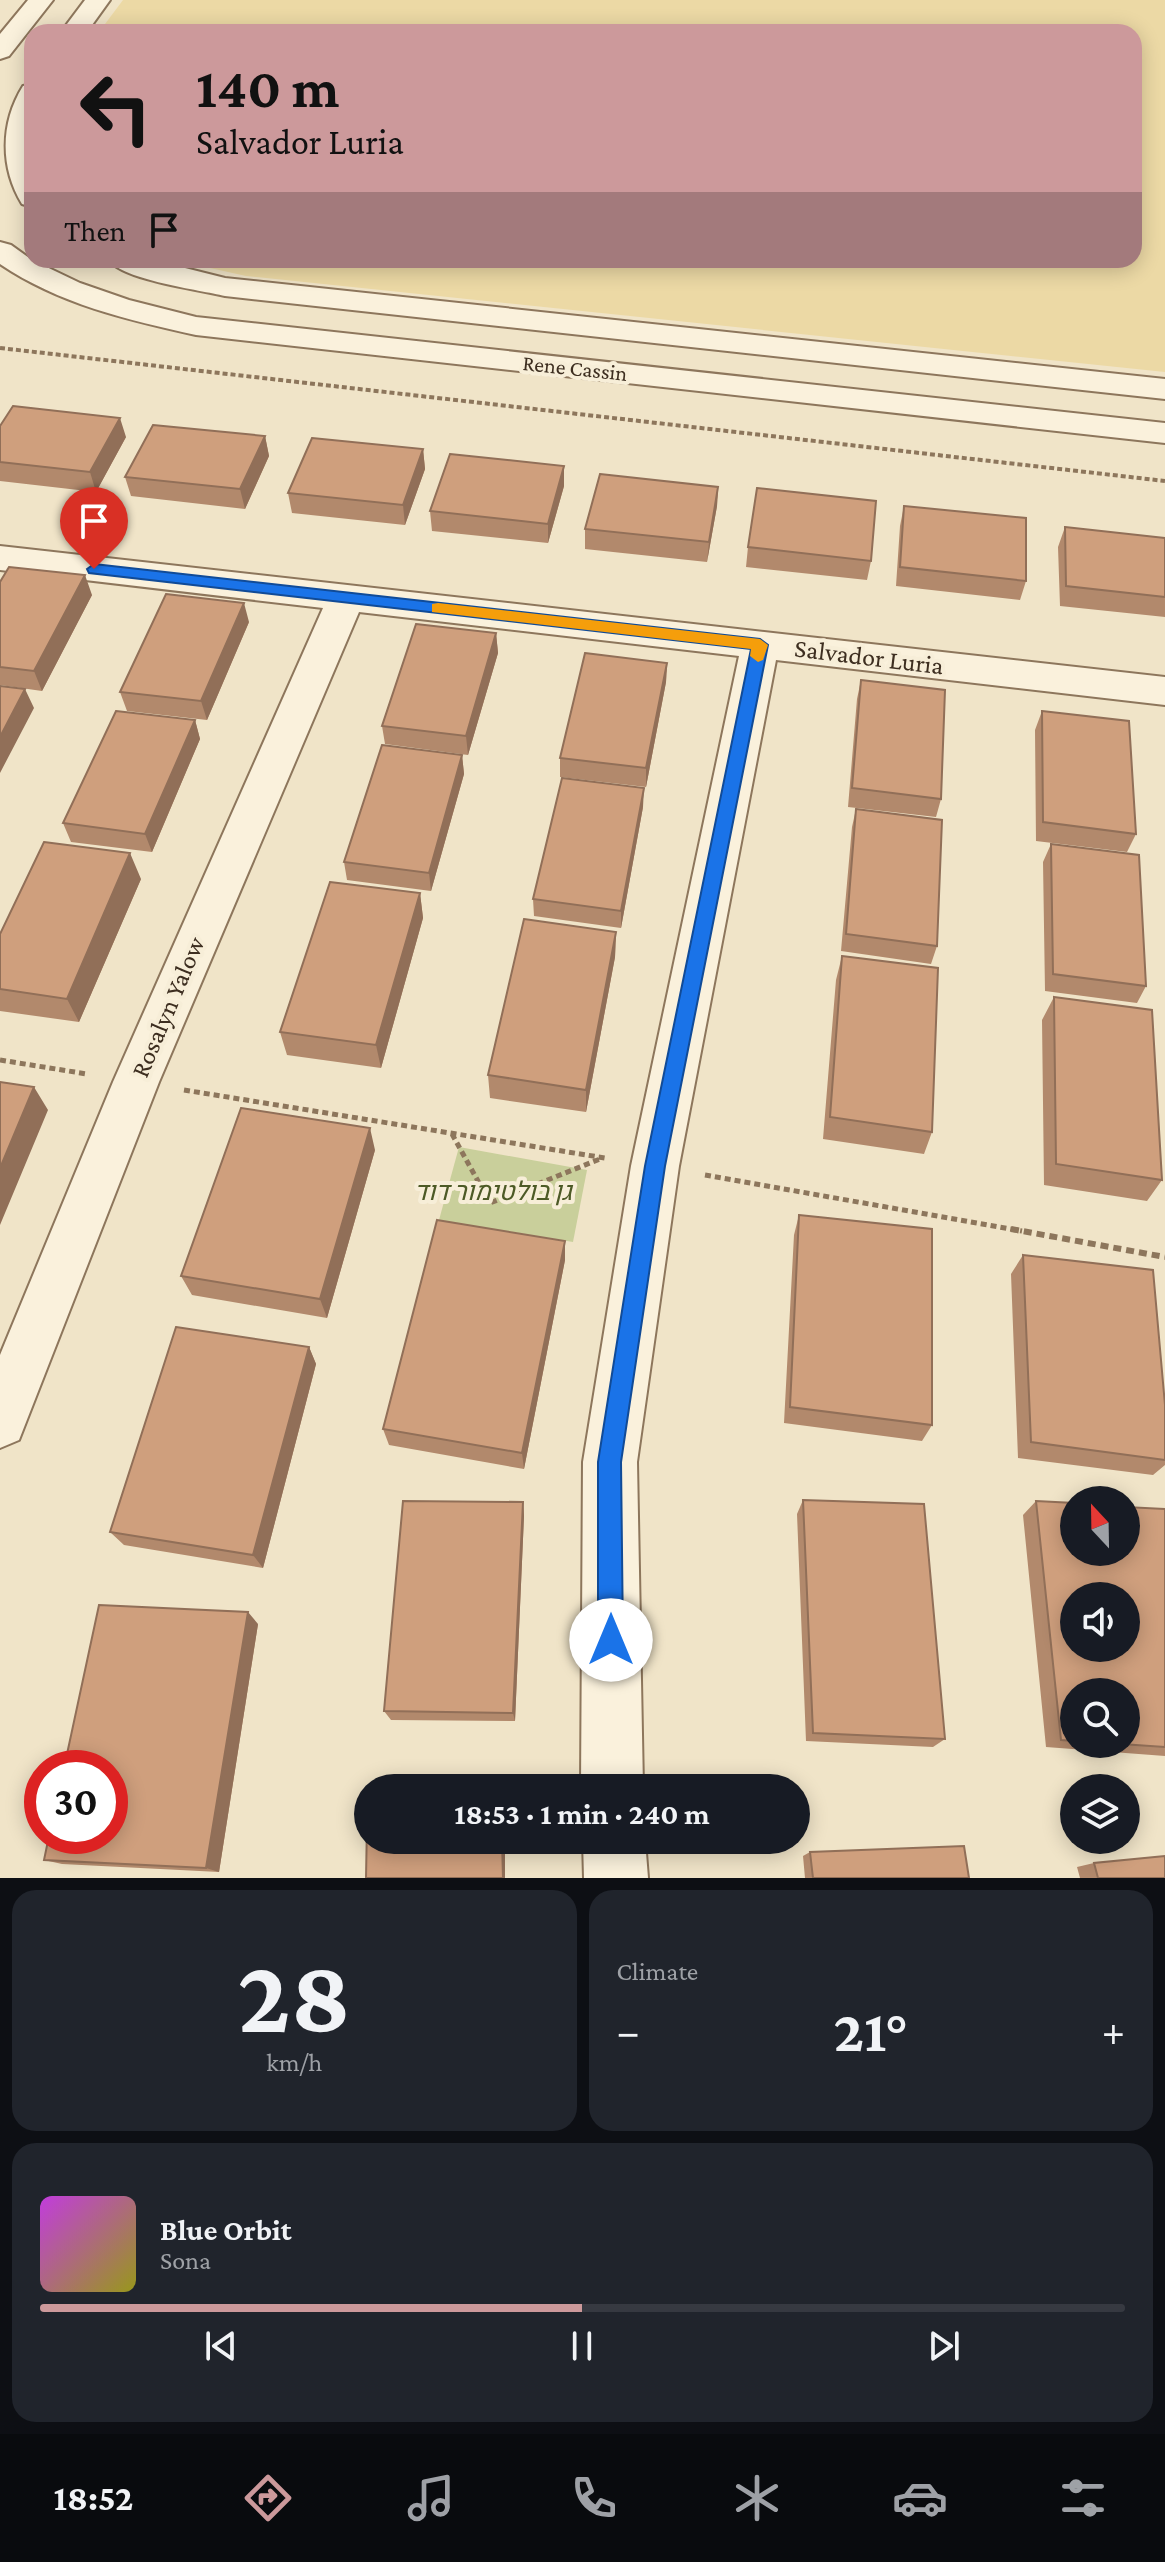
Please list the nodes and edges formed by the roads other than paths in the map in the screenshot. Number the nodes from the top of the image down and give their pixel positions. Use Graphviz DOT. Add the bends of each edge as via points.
graph roads {
  1 [pos="41,0"];
  2 [pos="98,0"];
  3 [pos="80,24"];
  4 [pos="0,51"];
  5 [pos="24,116"];
  6 [pos="24,182"];
  7 [pos="0,251"];
  8 [pos="24,267"];
  9 [pos="26,268"];
  10 [pos="147,268"];
  11 [pos="1165,389"];
  12 [pos="1165,433"];
  13 [pos="0,558"];
  14 [pos="346,598"];
  15 [pos="760,645"];
  16 [pos="1165,691"];
  17 [pos="0,1421"];
  18 [pos="612,1774"];
  19 [pos="615,1854"];
  20 [pos="616,1878"];
  1 -- 4 [label="street"];
  2 -- 3 [label="street"];
  5 -- 6 [label="street" via="15,142"];
  7 -- 8 [label="street, Rene Cassin"];
  9 -- 12 [label="street, Rene Cassin" via="113,307 196,326"];
  10 -- 11 [label="street, Rene Cassin" via="225,287"];
  13 -- 14 [label="street, Salvador Luria"];
  14 -- 15 [label="street, Salvador Luria"];
  14 -- 17 [label="street, Rosalyn Yalow" via="136,1082"];
  15 -- 16 [label="street, Salvador Luria"];
  15 -- 18 [label="street" via="655,1166 610,1462"];
  19 -- 20 [label="street"];
}
